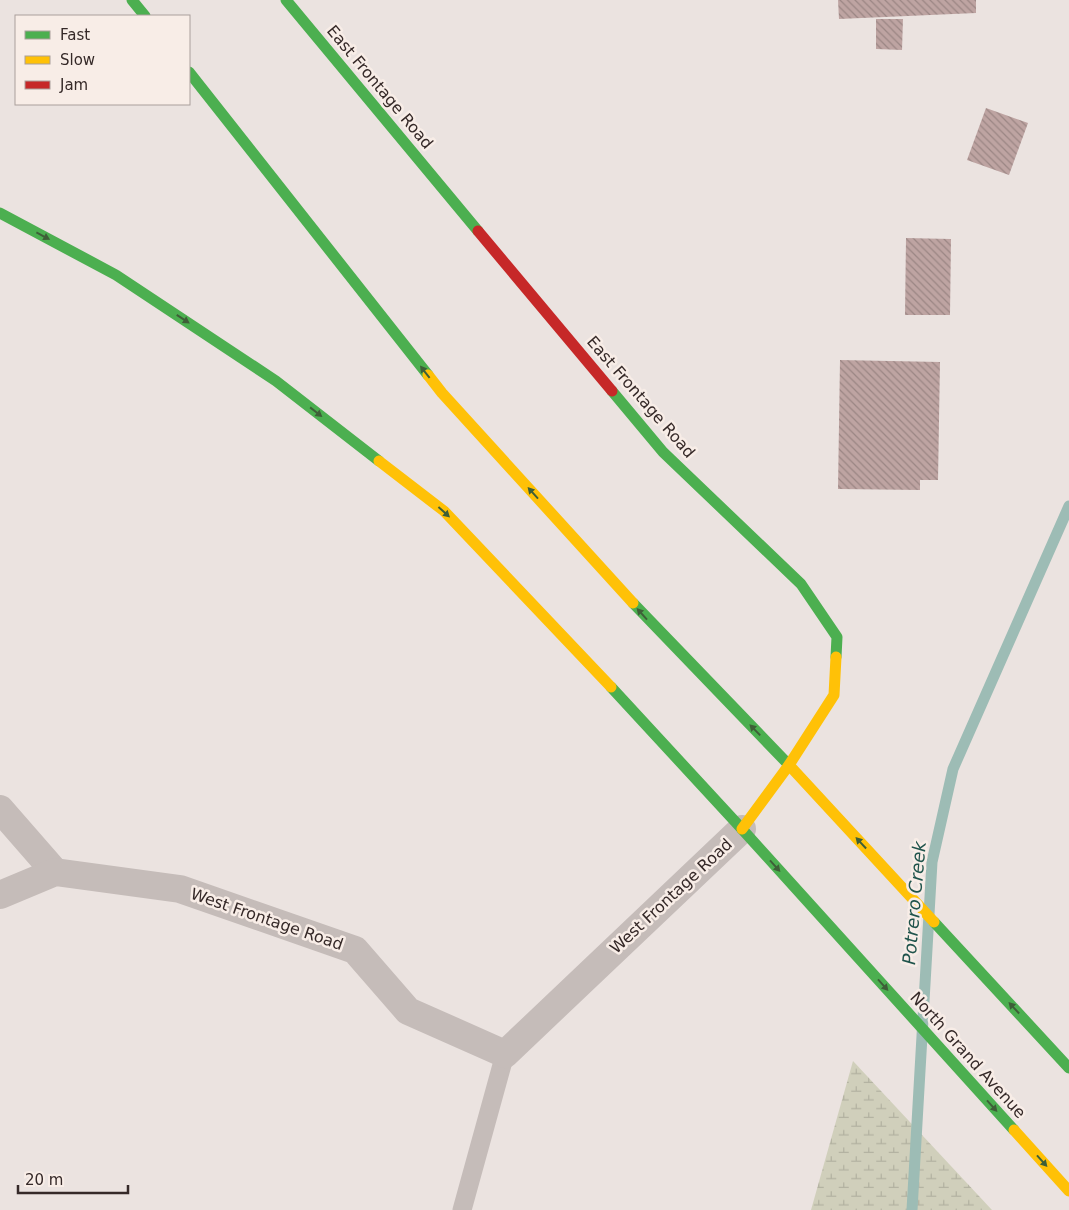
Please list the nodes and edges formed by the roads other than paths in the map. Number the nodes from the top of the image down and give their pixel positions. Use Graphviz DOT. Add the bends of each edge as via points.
graph roads {
  1 [pos="132,0"];
  2 [pos="286,0"];
  3 [pos="144,15"];
  4 [pos="190,73"];
  5 [pos="0,213"];
  6 [pos="789,765"];
  7 [pos="0,809"];
  8 [pos="742,829"];
  9 [pos="55,872"];
  10 [pos="0,895"];
  11 [pos="505,1054"];
  12 [pos="1069,1068"];
  13 [pos="1069,1191"];
  14 [pos="462,1210"];
  1 -- 3 [label="main road"];
  2 -- 6 [label="main road, East Frontage Road" via="663,452 801,584 837,637 834,695"];
  6 -- 4 [label="main road, one-way" via="651,623 442,393"];
  5 -- 8 [label="main road, North Grand Avenue, one-way" via="116,275 268,375 444,511"];
  6 -- 8 [label="main road, East Frontage Road"];
  12 -- 6 [label="main road, one-way"];
  7 -- 9 [label="street"];
  8 -- 11 [label="street, West Frontage Road"];
  8 -- 13 [label="main road, North Grand Avenue, one-way"];
  9 -- 10 [label="street"];
  9 -- 11 [label="street, West Frontage Road" via="180,889 355,950 408,1011"];
  11 -- 14 [label="lane"];
}
